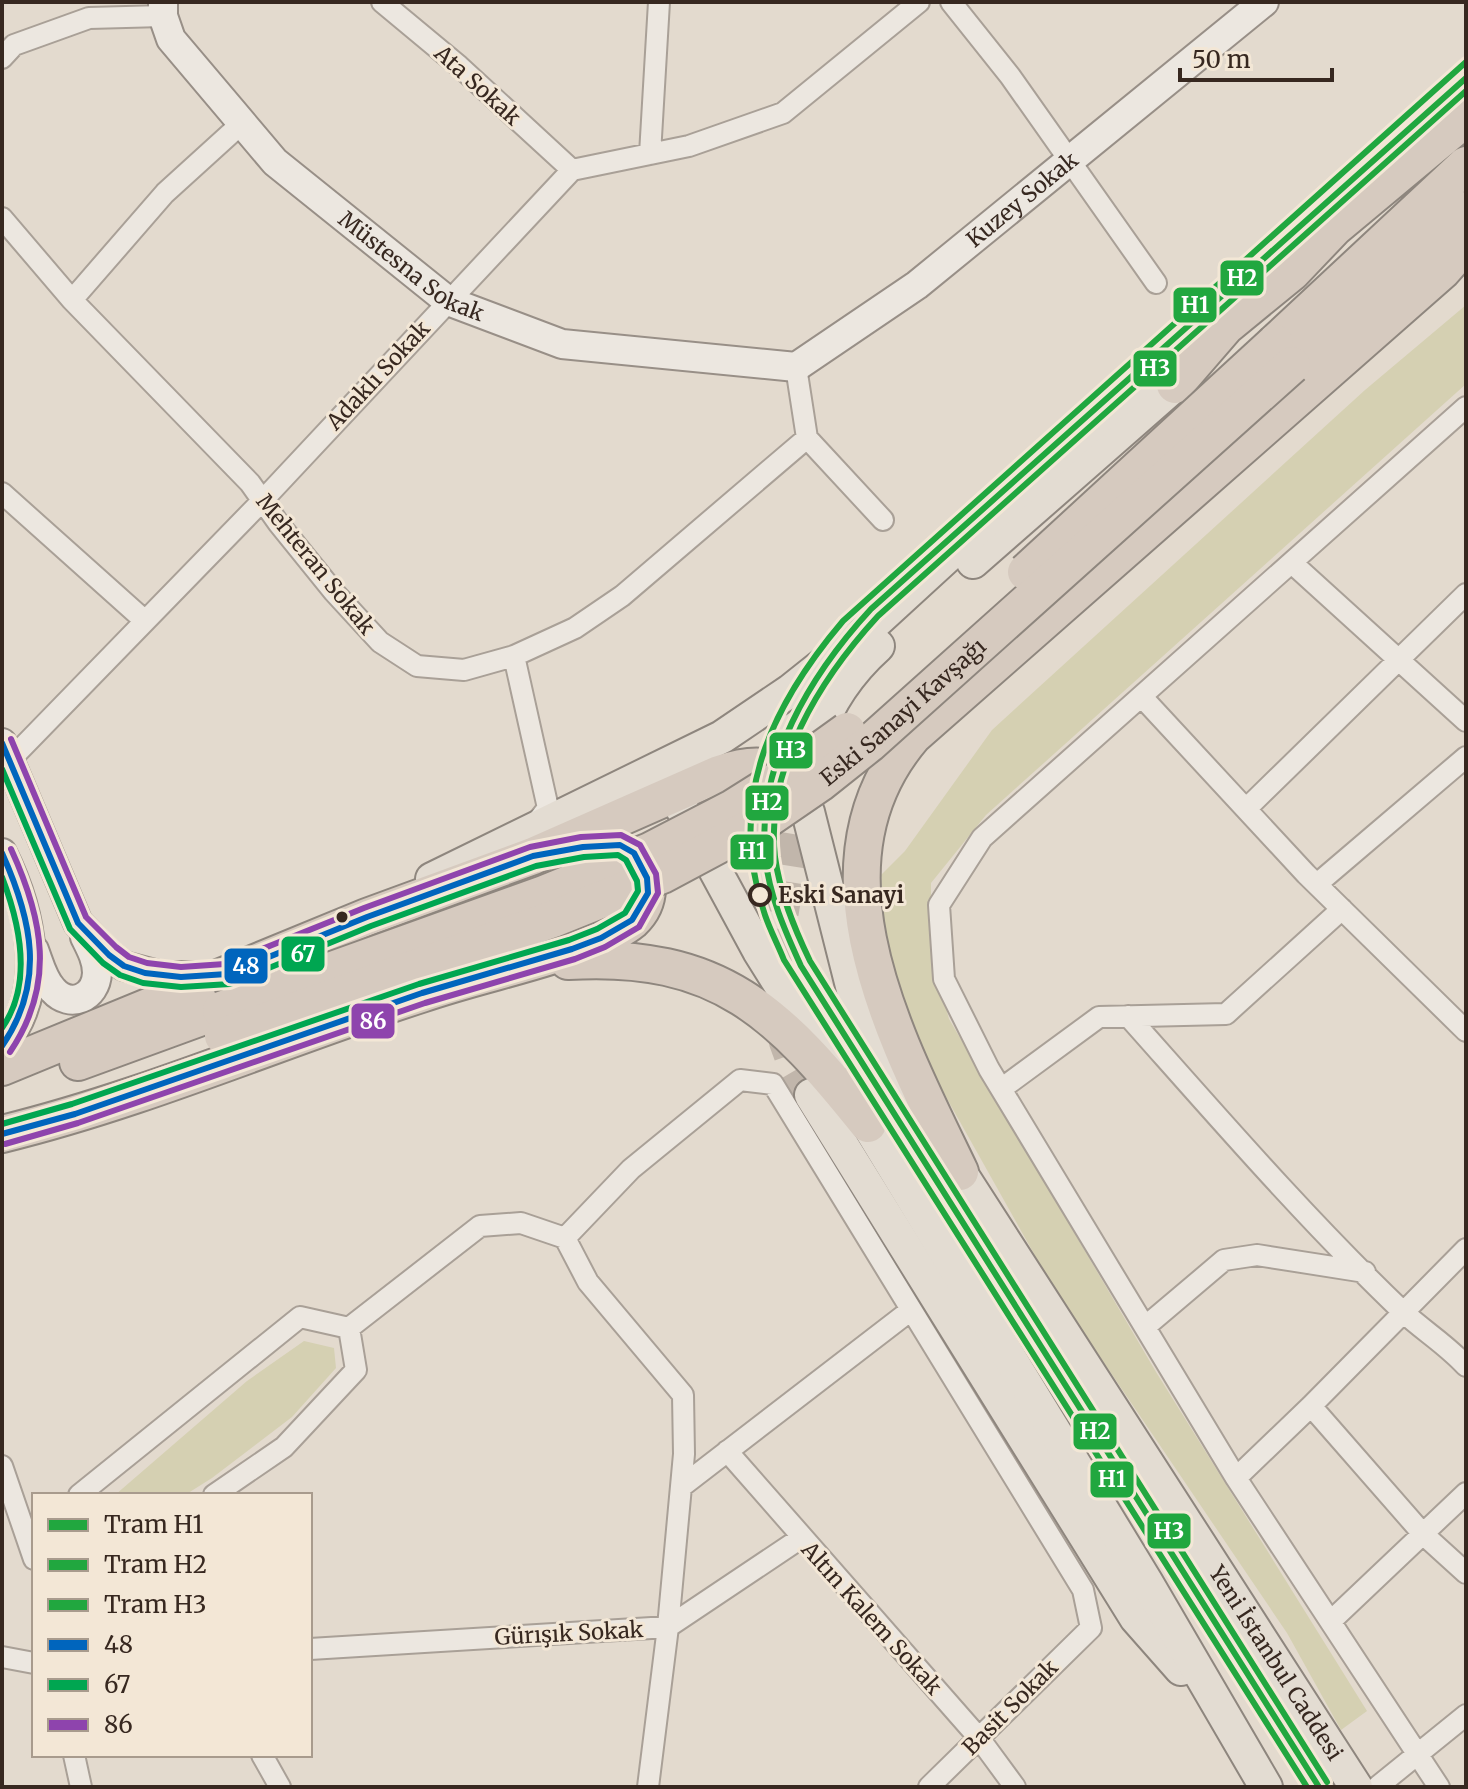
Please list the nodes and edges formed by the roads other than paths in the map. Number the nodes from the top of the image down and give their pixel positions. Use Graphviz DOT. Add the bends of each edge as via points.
graph roads {
  1 [pos="382,2"];
  2 [pos="659,2"];
  3 [pos="919,2"];
  4 [pos="951,2"];
  5 [pos="1264,2"];
  6 [pos="163,9"];
  7 [pos="2,58"];
  8 [pos="1466,118"];
  9 [pos="241,124"];
  10 [pos="1466,151"];
  11 [pos="650,154"];
  12 [pos="1071,161"];
  13 [pos="1466,165"];
  14 [pos="572,170"];
  15 [pos="1466,210"];
  16 [pos="2,218"];
  17 [pos="1334,228"];
  18 [pos="1466,244"];
  19 [pos="1156,283"];
  20 [pos="72,300"];
  21 [pos="448,301"];
  22 [pos="1283,354"];
  23 [pos="796,367"];
  24 [pos="1175,385"];
  25 [pos="1463,414"];
  26 [pos="807,438"];
  27 [pos="2,493"];
  28 [pos="263,500"];
  29 [pos="883,520"];
  30 [pos="1292,563"];
  31 [pos="1466,594"];
  32 [pos="144,620"];
  33 [pos="514,656"];
  34 [pos="1400,660"];
  35 [pos="1142,697"];
  36 [pos="1466,721"];
  37 [pos="816,738"];
  38 [pos="6,752"];
  39 [pos="1466,757"];
  40 [pos="796,784"];
  41 [pos="674,794"];
  42 [pos="1246,809"];
  43 [pos="532,844"];
  44 [pos="2,853"];
  45 [pos="1317,884"];
  46 [pos="1342,909"];
  47 [pos="78,923"];
  48 [pos="31,942"];
  49 [pos="522,965"];
  50 [pos="227,974"];
  51 [pos="1128,1016"];
  52 [pos="219,1024"];
  53 [pos="1466,1031"];
  54 [pos="2,1046"];
  55 [pos="2,1067"];
  56 [pos="2,1089"];
  57 [pos="1001,1089"];
  58 [pos="811,1095"];
  59 [pos="2,1121"];
  60 [pos="868,1124"];
  61 [pos="2,1134"];
  62 [pos="960,1172"];
  63 [pos="565,1238"];
  64 [pos="1466,1249"];
  65 [pos="1365,1272"];
  66 [pos="911,1310"];
  67 [pos="1403,1313"];
  68 [pos="1146,1326"];
  69 [pos="349,1328"];
  70 [pos="1466,1366"];
  71 [pos="1311,1406"];
  72 [pos="727,1451"];
  73 [pos="2,1466"];
  74 [pos="1236,1478"];
  75 [pos="681,1487"];
  76 [pos="81,1493"];
  77 [pos="217,1493"];
  78 [pos="1466,1493"];
  79 [pos="30,1534"];
  80 [pos="1423,1534"];
  81 [pos="801,1538"];
  82 [pos="1466,1573"];
  83 [pos="1331,1621"];
  84 [pos="668,1627"];
  85 [pos="312,1649"];
  86 [pos="2,1657"];
  87 [pos="32,1663"];
  88 [pos="1466,1715"];
  89 [pos="1226,1719"];
  90 [pos="979,1738"];
  91 [pos="1419,1753"];
  92 [pos="74,1757"];
  93 [pos="263,1757"];
  94 [pos="81,1787"];
  95 [pos="280,1787"];
  96 [pos="648,1787"];
  97 [pos="929,1787"];
  98 [pos="1015,1787"];
  99 [pos="1266,1787"];
  100 [pos="1356,1787"];
  101 [pos="1377,1787"];
  102 [pos="1439,1787"];
  1 -- 14 [label="street, Ata Sokak"];
  2 -- 11 [label="street"];
  3 -- 11 [label="street" via="783,113"];
  4 -- 12 [label="street"];
  5 -- 12 [label="street, Kuzey Sokak"];
  6 -- 7 [label="street" via="89,18 14,45"];
  6 -- 9 [label="street, Müstesna Sokak" via="171,39"];
  8 -- 17 [label="highway"];
  9 -- 20 [label="street" via="165,193"];
  9 -- 21 [label="street, Müstesna Sokak" via="275,162"];
  10 -- 24 [label="highway"];
  11 -- 14 [label="street"];
  12 -- 19 [label="street"];
  12 -- 23 [label="street, Kuzey Sokak" via="917,285"];
  13 -- 22 [label="highway"];
  14 -- 21 [label="street, Adaklı Sokak"];
  15 -- 22 [label="highway"];
  16 -- 20 [label="street, Mehteran Sokak"];
  17 -- 24 [label="highway" via="1292,272 1226,326"];
  17 -- 43 [label="main road" via="1189,337 869,628 800,684 702,749"];
  18 -- 62 [label="highway" via="1442,271 913,736 892,763 876,796 862,850 864,919 896,1032"];
  20 -- 28 [label="street, Mehteran Sokak"];
  21 -- 23 [label="street, Müstesna Sokak" via="562,344"];
  21 -- 28 [label="street, Adaklı Sokak"];
  22 -- 52 [label="highway, Eski Sanayi Kavşağı, bridge" via="853,726 781,778 712,820 626,861"];
  23 -- 26 [label="street"];
  24 -- 37 [label="main road" via="858,664 831,702"];
  25 -- 30 [label="street"];
  26 -- 29 [label="street"];
  26 -- 33 [label="street, Mehteran Sokak" via="622,596 575,628"];
  27 -- 32 [label="street"];
  28 -- 32 [label="street, Adaklı Sokak"];
  28 -- 33 [label="street, Mehteran Sokak" via="380,642 417,666 464,670"];
  30 -- 34 [label="street"];
  30 -- 35 [label="street"];
  31 -- 34 [label="street"];
  32 -- 38 [label="street, Adaklı Sokak"];
  33 -- 43 [label="street" via="548,808"];
  34 -- 36 [label="street"];
  34 -- 42 [label="street"];
  35 -- 42 [label="street"];
  35 -- 57 [label="street" via="982,838 939,905 944,979"];
  38 -- 47 [label="street"];
  39 -- 45 [label="street"];
  40 -- 41 [label="highway" via="772,768 747,766"];
  40 -- 62 [label="main road, Yeni İstanbul Caddesi" via="864,1020 903,1094"];
  41 -- 43 [label="highway"];
  41 -- 60 [label="main road" via="759,951"];
  42 -- 45 [label="street"];
  43 -- 49 [label="highway" via="620,845 641,864 648,893 632,920 619,929"];
  43 -- 50 [label="highway"];
  44 -- 48 [label="street"];
  45 -- 46 [label="street"];
  46 -- 51 [label="street" via="1226,1014"];
  46 -- 53 [label="street"];
  47 -- 48 [label="street" via="97,969 85,998 67,1000 53,990"];
  47 -- 50 [label="street" via="109,955 134,969 181,977"];
  48 -- 54 [label="street" via="24,1002 13,1033"];
  49 -- 60 [label="highway" via="634,960 702,977 788,1031"];
  49 -- 61 [label="highway" via="422,993 75,1114"];
  50 -- 55 [label="highway"];
  51 -- 57 [label="street" via="1099,1017"];
  51 -- 65 [label="street"];
  52 -- 56 [label="highway"];
  52 -- 59 [label="highway"];
  57 -- 68 [label="street"];
  58 -- 89 [label="main road" via="1136,1618"];
  60 -- 89 [label="main road"];
  62 -- 100 [label="main road, Yeni İstanbul Caddesi"];
  63 -- 66 [label="street" via="631,1169 740,1080 773,1084"];
  63 -- 69 [label="street" via="521,1223 480,1226"];
  63 -- 75 [label="street" via="588,1282 683,1395"];
  64 -- 67 [label="street"];
  65 -- 67 [label="street"];
  65 -- 68 [label="street" via="1257,1255 1224,1260"];
  66 -- 72 [label="street"];
  66 -- 90 [label="street, Basit Sokak" via="1083,1590 1091,1628"];
  67 -- 70 [label="street"];
  67 -- 71 [label="street"];
  68 -- 74 [label="street"];
  69 -- 76 [label="street" via="300,1317"];
  69 -- 77 [label="street" via="356,1370 284,1447"];
  71 -- 74 [label="street"];
  71 -- 80 [label="street"];
  72 -- 75 [label="street"];
  72 -- 81 [label="street, Altın Kalem Sokak"];
  73 -- 79 [label="street"];
  74 -- 83 [label="street"];
  75 -- 84 [label="street"];
  78 -- 80 [label="street"];
  80 -- 82 [label="street"];
  80 -- 83 [label="street"];
  81 -- 84 [label="street, Gürışık Sokak"];
  81 -- 90 [label="street, Altın Kalem Sokak"];
  83 -- 91 [label="street"];
  84 -- 85 [label="street, Gürışık Sokak"];
  84 -- 96 [label="street"];
  86 -- 87 [label="street"];
  88 -- 91 [label="street"];
  89 -- 99 [label="main road"];
  90 -- 97 [label="street, Basit Sokak"];
  90 -- 98 [label="street, Altın Kalem Sokak"];
  91 -- 101 [label="street"];
  91 -- 102 [label="street"];
  92 -- 94 [label="street"];
  93 -- 95 [label="street"];
}
